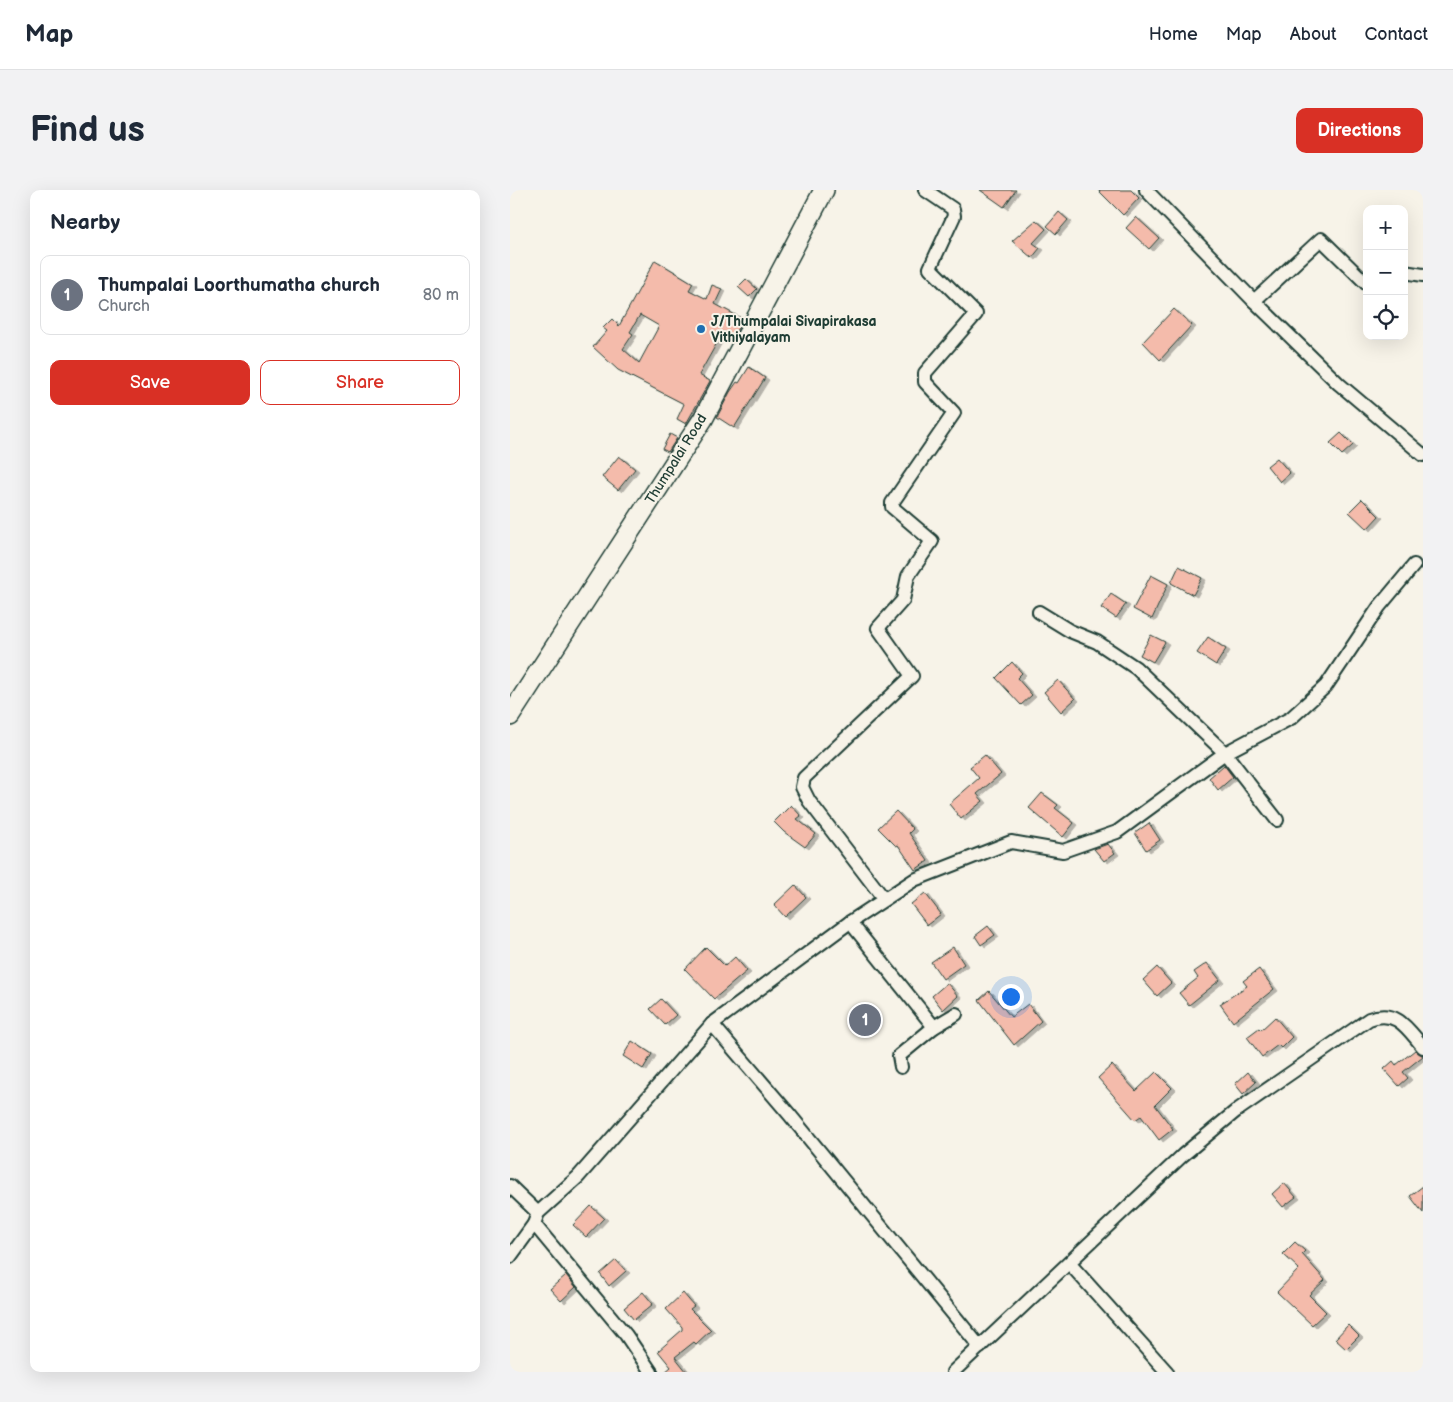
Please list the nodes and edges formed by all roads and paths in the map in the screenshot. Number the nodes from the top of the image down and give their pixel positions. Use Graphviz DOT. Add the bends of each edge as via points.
graph roads {
  1 [pos="824,190"];
  2 [pos="925,190"];
  3 [pos="1146,190"];
  4 [pos="1408,273"];
  5 [pos="1423,275"];
  6 [pos="1363,280"];
  7 [pos="1254,301"];
  8 [pos="1423,455"];
  9 [pos="1414,565"];
  10 [pos="1039,612"];
  11 [pos="510,716"];
  12 [pos="1225,753"];
  13 [pos="1277,820"];
  14 [pos="884,899"];
  15 [pos="850,922"];
  16 [pos="956,1014"];
  17 [pos="712,1024"];
  18 [pos="934,1027"];
  19 [pos="1421,1039"];
  20 [pos="901,1067"];
  21 [pos="510,1186"];
  22 [pos="536,1219"];
  23 [pos="510,1257"];
  24 [pos="1069,1263"];
  25 [pos="980,1347"];
  26 [pos="651,1372"];
  27 [pos="954,1372"];
  28 [pos="1167,1372"];
  1 -- 11 [label="street, Thumpalai Road" via="703,419"];
  2 -- 14 [label="street" via="953,209 954,216 930,268 976,314 925,374 925,382 954,413 892,502 892,507 932,542 908,576 903,600 878,628 912,676 804,778 802,787 809,801"];
  3 -- 7 [label="street"];
  4 -- 5 [label="street"];
  6 -- 7 [label="street" via="1322,239"];
  7 -- 8 [label="street" via="1339,384"];
  9 -- 12 [label="street" via="1378,607 1326,686 1291,718"];
  10 -- 12 [label="street" via="1070,631 1097,642 1136,668"];
  12 -- 13 [label="street"];
  12 -- 14 [label="street" via="1117,832 1063,851 1011,842 914,880"];
  14 -- 15 [label="street"];
  15 -- 17 [label="street"];
  15 -- 18 [label="street"];
  16 -- 18 [label="street"];
  17 -- 22 [label="street" via="578,1177"];
  17 -- 25 [label="street" via="796,1121"];
  18 -- 20 [label="street" via="898,1056"];
  19 -- 24 [label="street" via="1402,1020 1380,1015 1369,1019 1236,1111 1183,1155"];
  21 -- 22 [label="street"];
  22 -- 23 [label="street"];
  22 -- 26 [label="street"];
  24 -- 25 [label="street"];
  24 -- 28 [label="street"];
  25 -- 27 [label="street"];
}
